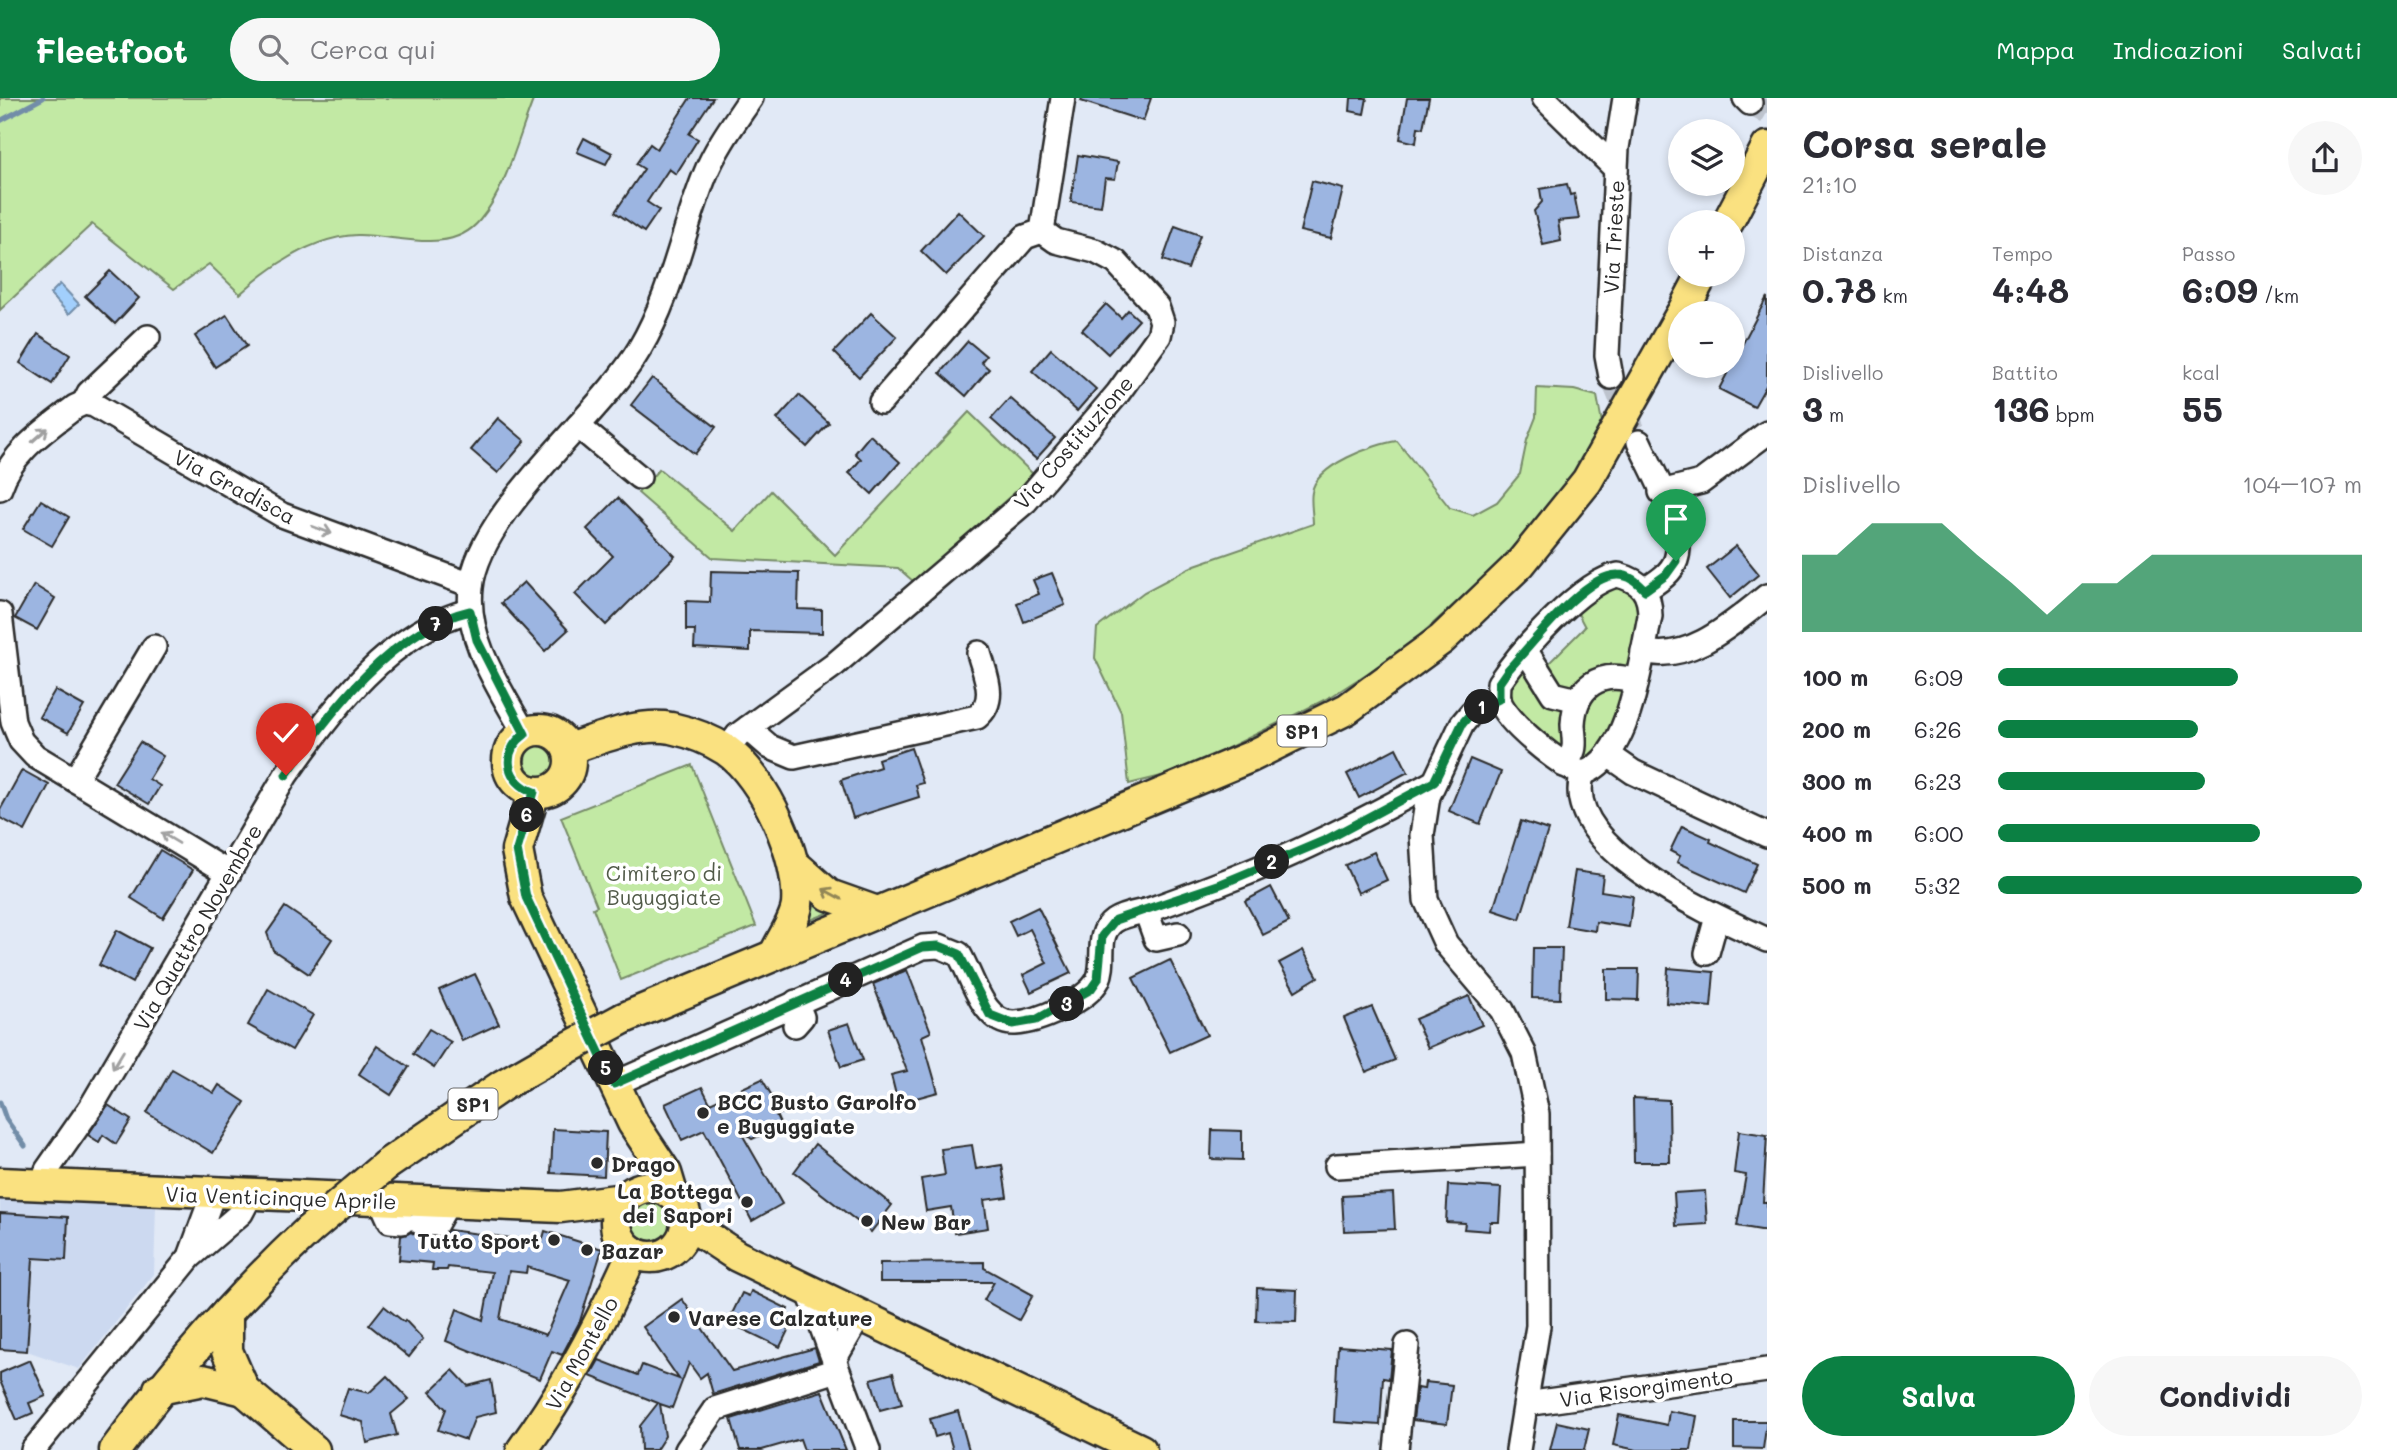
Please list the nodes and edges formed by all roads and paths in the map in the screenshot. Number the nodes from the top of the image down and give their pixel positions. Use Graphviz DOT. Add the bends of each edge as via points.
graph roads {
  1 [pos="751,98"];
  2 [pos="1063,98"];
  3 [pos="1544,98"];
  4 [pos="1625,98"];
  5 [pos="1767,147"];
  6 [pos="1616,169"];
  7 [pos="1734,210"];
  8 [pos="1042,231"];
  9 [pos="148,337"];
  10 [pos="1668,338"];
  11 [pos="1611,377"];
  12 [pos="881,402"];
  13 [pos="84,403"];
  14 [pos="579,426"];
  15 [pos="1767,433"];
  16 [pos="1639,442"];
  17 [pos="639,477"];
  18 [pos="0,488"];
  19 [pos="1661,492"];
  20 [pos="471,585"];
  21 [pos="1645,590"];
  22 [pos="1767,596"];
  23 [pos="470,611"];
  24 [pos="0,614"];
  25 [pos="154,647"];
  26 [pos="1526,651"];
  27 [pos="1643,651"];
  28 [pos="979,653"];
  29 [pos="1635,681"];
  30 [pos="1499,699"];
  31 [pos="1578,700"];
  32 [pos="748,729"];
  33 [pos="525,734"];
  34 [pos="568,749"];
  35 [pos="726,751"];
  36 [pos="1610,756"];
  37 [pos="1573,769"];
  38 [pos="75,780"];
  39 [pos="1434,782"];
  40 [pos="534,792"];
  41 [pos="1767,835"];
  42 [pos="794,864"];
  43 [pos="229,873"];
  44 [pos="1146,911"];
  45 [pos="877,912"];
  46 [pos="1717,917"];
  47 [pos="1178,934"];
  48 [pos="1767,940"];
  49 [pos="1707,953"];
  50 [pos="775,954"];
  51 [pos="614,1084"];
  52 [pos="633,1123"];
  53 [pos="1537,1154"];
  54 [pos="1336,1166"];
  55 [pos="0,1183"];
  56 [pos="43,1186"];
  57 [pos="672,1193"];
  58 [pos="213,1194"];
  59 [pos="250,1196"];
  60 [pos="626,1197"];
  61 [pos="381,1201"];
  62 [pos="448,1203"];
  63 [pos="561,1207"];
  64 [pos="687,1223"];
  65 [pos="626,1244"];
  66 [pos="669,1252"];
  67 [pos="737,1256"];
  68 [pos="190,1257"];
  69 [pos="808,1290"];
  70 [pos="227,1313"];
  71 [pos="860,1315"];
  72 [pos="1407,1345"];
  73 [pos="835,1365"];
  74 [pos="1767,1370"];
  75 [pos="159,1389"];
  76 [pos="244,1390"];
  77 [pos="1526,1404"];
  78 [pos="33,1450"];
  79 [pos="115,1450"];
  80 [pos="314,1450"];
  81 [pos="522,1450"];
  82 [pos="687,1450"];
  83 [pos="868,1450"];
  84 [pos="1140,1450"];
  85 [pos="1396,1450"];
  86 [pos="1518,1450"];
  1 -- 14 [label="street" via="706,173 659,313 644,341"];
  2 -- 8 [label="street"];
  3 -- 6 [label="street"];
  4 -- 6 [label="street, Via Trieste"];
  5 -- 7 [label="main road"];
  6 -- 11 [label="street, Via Trieste" via="1607,355"];
  8 -- 12 [label="street" via="1025,237"];
  8 -- 32 [label="street, Via Costituzione" via="1056,241 1095,251 1115,262 1157,307 1162,322 1159,336 1118,393 1026,501 834,665"];
  9 -- 13 [label="street"];
  10 -- 45 [label="main road, SP1" via="1587,481 1520,564 1442,639 1347,709 1250,757"];
  18 -- 13 [label="street, one-way" via="23,450"];
  13 -- 20 [label="street, Via Gradisca, one-way" via="282,515"];
  14 -- 17 [label="street"];
  14 -- 20 [label="street" via="494,529"];
  15 -- 19 [label="street" via="1701,482"];
  16 -- 19 [label="street"];
  19 -- 21 [label="street" via="1679,545 1676,561 1666,575"];
  20 -- 23 [label="street"];
  21 -- 26 [label="street" via="1634,579 1605,577 1581,593"];
  21 -- 27 [label="street" via="1650,615"];
  22 -- 27 [label="street" via="1692,647"];
  23 -- 33 [label="street" via="477,640"];
  23 -- 43 [label="street, Via Quattro Novembre" via="450,616 413,637 364,678 293,765"];
  24 -- 38 [label="street" via="13,722 21,741 35,756"];
  25 -- 38 [label="street"];
  26 -- 30 [label="street" via="1499,683"];
  26 -- 31 [label="street" via="1553,694"];
  27 -- 29 [label="street"];
  28 -- 32 [label="street" via="990,698 977,717 794,757 770,747"];
  29 -- 31 [label="street" via="1601,677"];
  29 -- 36 [label="street" via="1622,732"];
  30 -- 37 [label="street" via="1506,714"];
  30 -- 39 [label="street" via="1472,712 1462,724"];
  31 -- 37 [label="street"];
  32 -- 35 [label="street, Via Costituzione"];
  33 -- 34 [label="main road" via="545,731"];
  33 -- 40 [label="main road" via="512,747 509,766 517,783"];
  34 -- 35 [label="main road" via="638,728 670,728"];
  34 -- 40 [label="main road" via="570,767 561,784"];
  35 -- 42 [label="main road" via="751,775 771,808"];
  36 -- 37 [label="street" via="1594,770"];
  36 -- 41 [label="street" via="1633,772"];
  37 -- 46 [label="street" via="1577,797 1612,848 1681,900"];
  43 -- 38 [label="street, one-way"];
  39 -- 44 [label="street" via="1326,840"];
  39 -- 53 [label="street" via="1422,835 1426,900 1446,944 1502,1010 1524,1054 1537,1114"];
  40 -- 51 [label="main road" via="517,850 526,897"];
  45 -- 42 [label="main road, one-way" via="829,895"];
  42 -- 50 [label="main road" via="797,908"];
  43 -- 56 [label="street, Via Quattro Novembre, one-way" via="90,1107 47,1170"];
  44 -- 47 [label="street" via="1156,939"];
  44 -- 51 [label="street" via="1115,920 1108,927 1102,936 1098,979 1091,989 1036,1020 1013,1024 990,1015 959,954 923,947 795,1014"];
  45 -- 50 [label="main road, SP1"];
  46 -- 48 [label="street"];
  46 -- 49 [label="street"];
  50 -- 70 [label="main road, SP1, bridge" via="624,1018 503,1085 386,1165 266,1270"];
  51 -- 52 [label="main road"];
  52 -- 57 [label="main road" via="666,1173"];
  52 -- 60 [label="main road" via="638,1176"];
  53 -- 54 [label="street"];
  53 -- 77 [label="street" via="1538,1326"];
  55 -- 56 [label="main road, Via Venticinque Aprile"];
  56 -- 58 [label="main road, Via Venticinque Aprile"];
  57 -- 60 [label="main road" via="650,1186"];
  57 -- 64 [label="main road" via="680,1201"];
  58 -- 59 [label="main road, Via Venticinque Aprile"];
  58 -- 68 [label="street"];
  59 -- 61 [label="main road, Via Venticinque Aprile"];
  59 -- 68 [label="street" via="241,1213"];
  60 -- 63 [label="main road, Via Venticinque Aprile"];
  60 -- 65 [label="main road" via="617,1217"];
  61 -- 62 [label="main road, Via Venticinque Aprile"];
  61 -- 62 [label="street" via="390,1221 436,1224"];
  62 -- 63 [label="main road, Via Venticinque Aprile"];
  63 -- 65 [label="main road, Via Venticinque Aprile"];
  64 -- 66 [label="main road" via="678,1245"];
  64 -- 67 [label="main road"];
  65 -- 66 [label="main road" via="651,1257"];
  65 -- 81 [label="main road, Via Montello" via="615,1291"];
  66 -- 67 [label="main road"];
  67 -- 69 [label="main road"];
  68 -- 78 [label="street"];
  69 -- 71 [label="main road"];
  69 -- 73 [label="street"];
  70 -- 75 [label="main road, SP1"];
  70 -- 76 [label="main road" via="227,1351"];
  71 -- 73 [label="street"];
  71 -- 84 [label="main road"];
  72 -- 85 [label="street"];
  73 -- 82 [label="street" via="715,1409"];
  73 -- 83 [label="street"];
  74 -- 77 [label="street, Via Risorgimento"];
  75 -- 76 [label="main road" via="203,1380"];
  75 -- 79 [label="main road, SP1"];
  76 -- 80 [label="main road"];
  77 -- 86 [label="street"];
}
